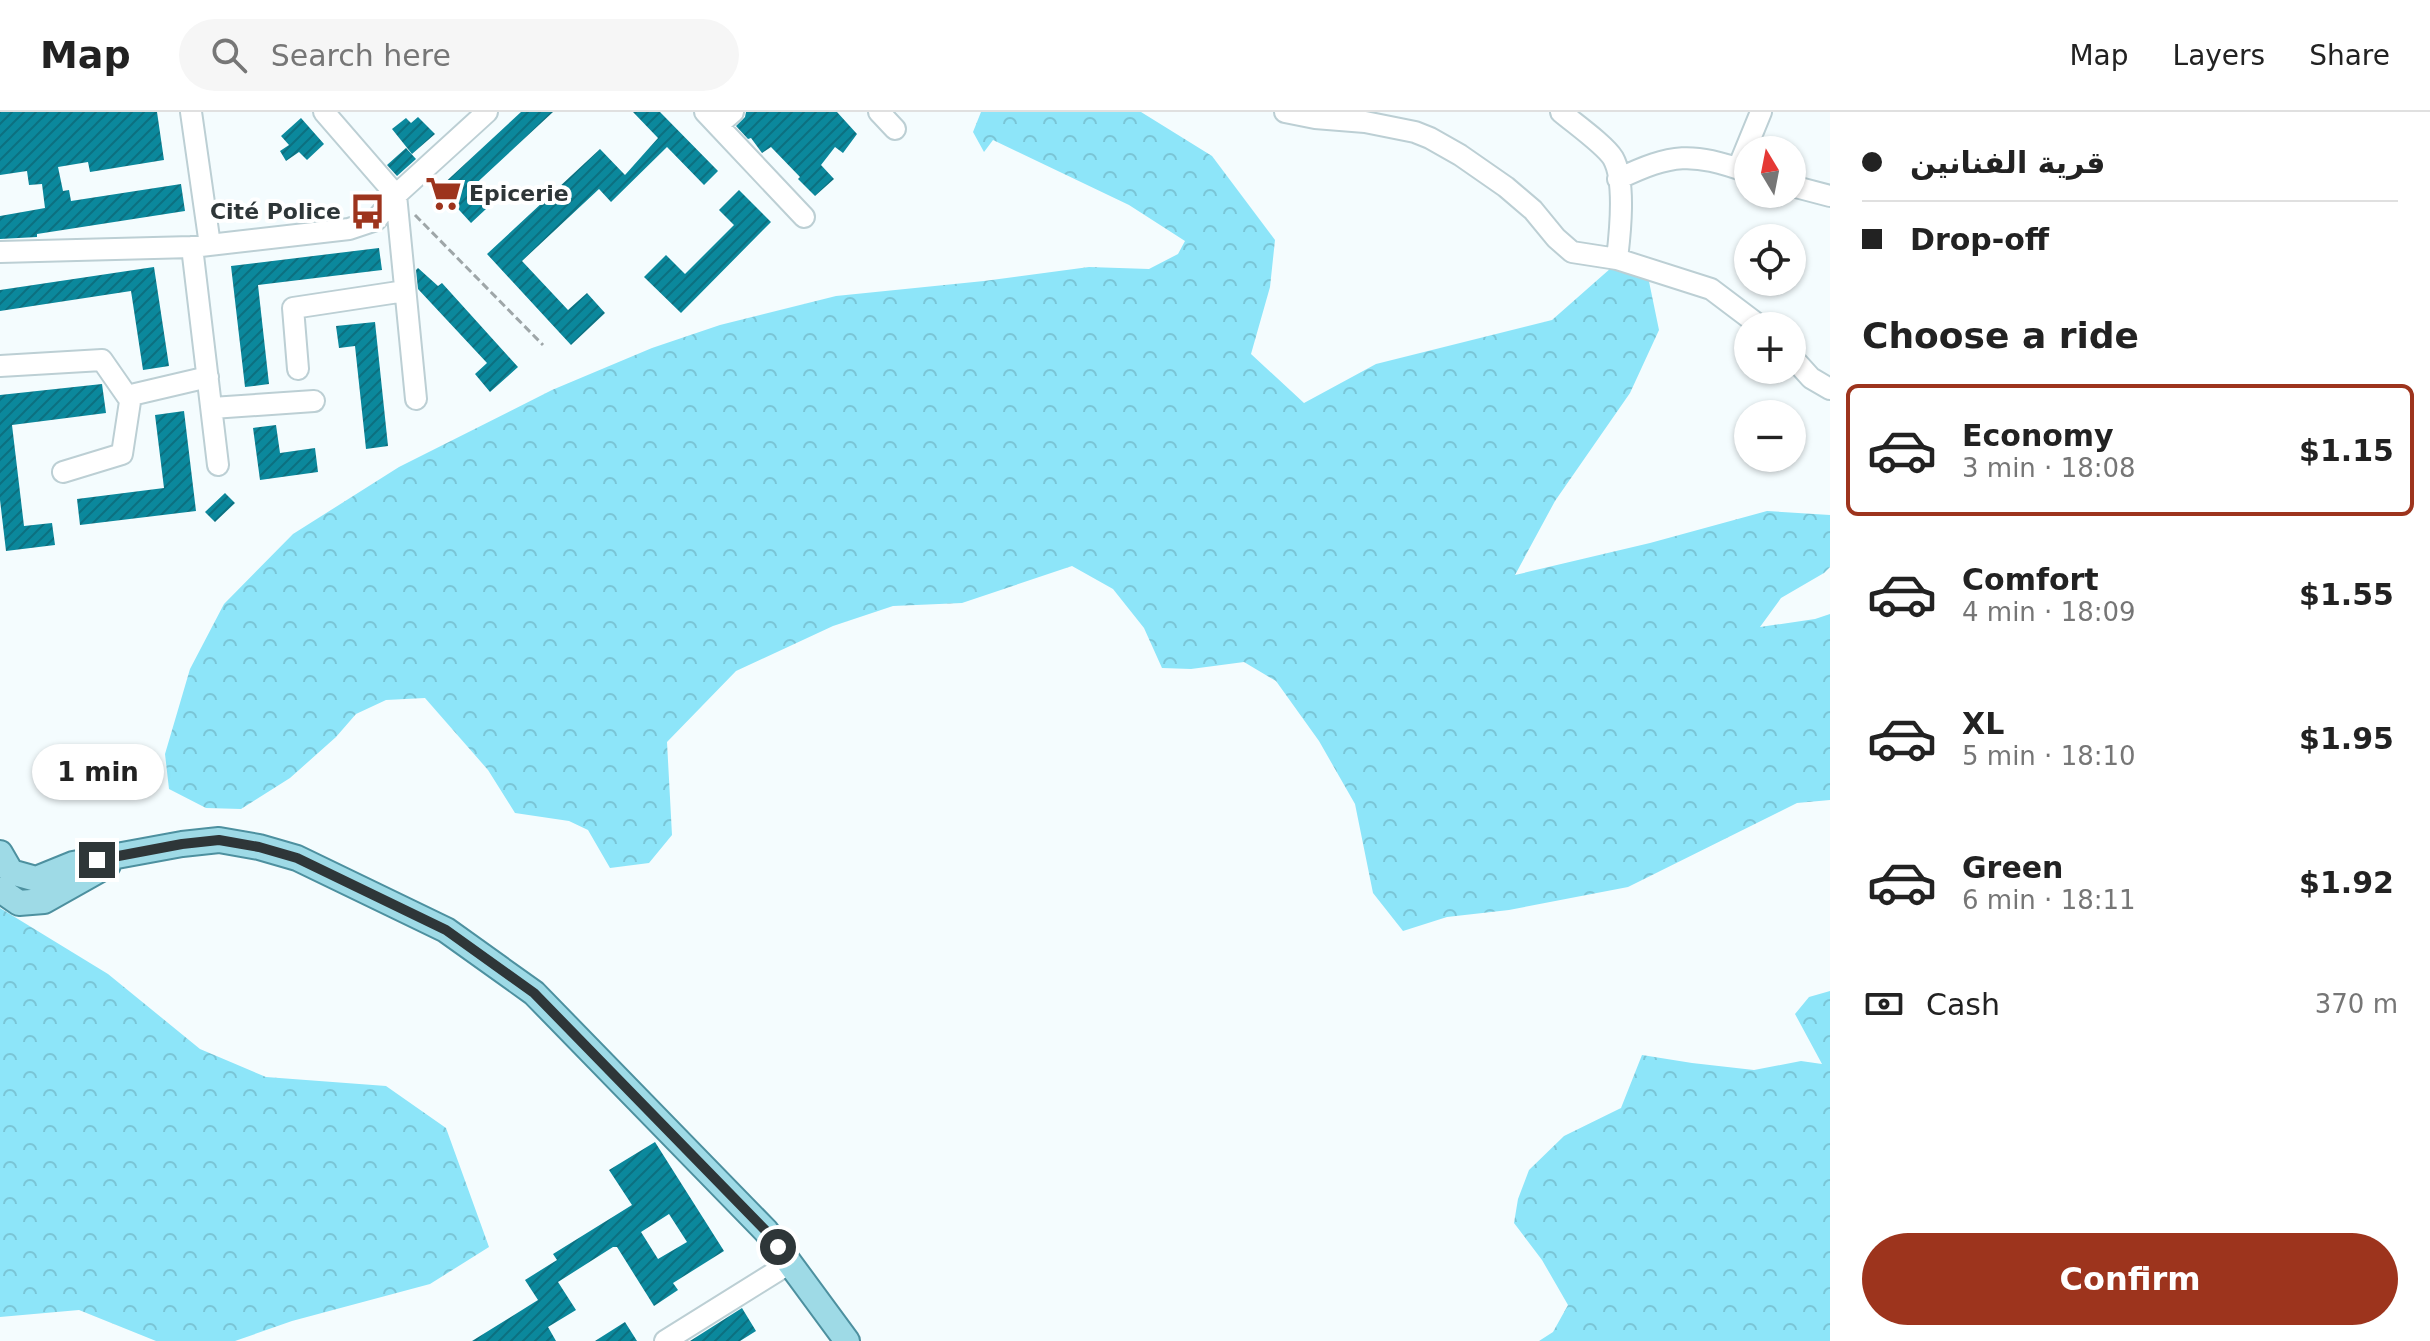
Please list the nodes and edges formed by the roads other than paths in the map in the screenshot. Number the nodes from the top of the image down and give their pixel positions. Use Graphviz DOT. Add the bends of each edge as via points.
graph roads {
  1 [pos="191,112"];
  2 [pos="324,112"];
  3 [pos="487,112"];
  4 [pos="879,112"];
  5 [pos="1285,112"];
  6 [pos="1561,112"];
  7 [pos="1761,112"];
  8 [pos="719,116"];
  9 [pos="895,129"];
  10 [pos="1754,136"];
  11 [pos="1734,167"];
  12 [pos="1618,179"];
  13 [pos="1806,190"];
  14 [pos="396,195"];
  15 [pos="1830,196"];
  16 [pos="804,217"];
  17 [pos="201,246"];
  18 [pos="0,252"];
  19 [pos="1617,259"];
  20 [pos="405,291"];
  21 [pos="1741,312"];
  22 [pos="0,366"];
  23 [pos="298,369"];
  24 [pos="1806,372"];
  25 [pos="208,377"];
  26 [pos="1830,389"];
  27 [pos="131,395"];
  28 [pos="416,399"];
  29 [pos="314,401"];
  30 [pos="212,408"];
  31 [pos="218,465"];
  32 [pos="63,472"];
  33 [pos="144,852"];
  34 [pos="0,853"];
  35 [pos="0,890"];
  36 [pos="790,1263"];
  37 [pos="665,1341"];
  38 [pos="847,1341"];
  1 -- 17 [label="street"];
  2 -- 14 [label="street"];
  3 -- 14 [label="street"];
  4 -- 9 [label="street"];
  5 -- 19 [label="street" via="1365,122 1430,138 1506,187 1572,252"];
  6 -- 12 [label="street" via="1612,156"];
  7 -- 10 [label="street"];
  8 -- 16 [label="street"];
  11 -- 12 [label="street" via="1687,156"];
  12 -- 19 [label="street"];
  13 -- 15 [label="street"];
  14 -- 17 [label="street" via="376,220 349,229"];
  14 -- 20 [label="street"];
  17 -- 18 [label="street"];
  17 -- 25 [label="street"];
  19 -- 21 [label="street" via="1711,289"];
  20 -- 23 [label="street" via="293,308"];
  20 -- 28 [label="street"];
  22 -- 27 [label="street" via="102,360"];
  24 -- 26 [label="street"];
  25 -- 27 [label="street"];
  25 -- 30 [label="street"];
  27 -- 32 [label="street" via="122,454"];
  29 -- 30 [label="street"];
  30 -- 31 [label="street"];
  33 -- 34 [label="main road" via="73,864 36,879 11,872"];
  33 -- 35 [label="main road" via="44,901 19,903"];
  33 -- 36 [label="main road" via="219,840 259,847 297,858 446,930 534,993 766,1231"];
  36 -- 37 [label="street"];
  36 -- 38 [label="main road"];
}
